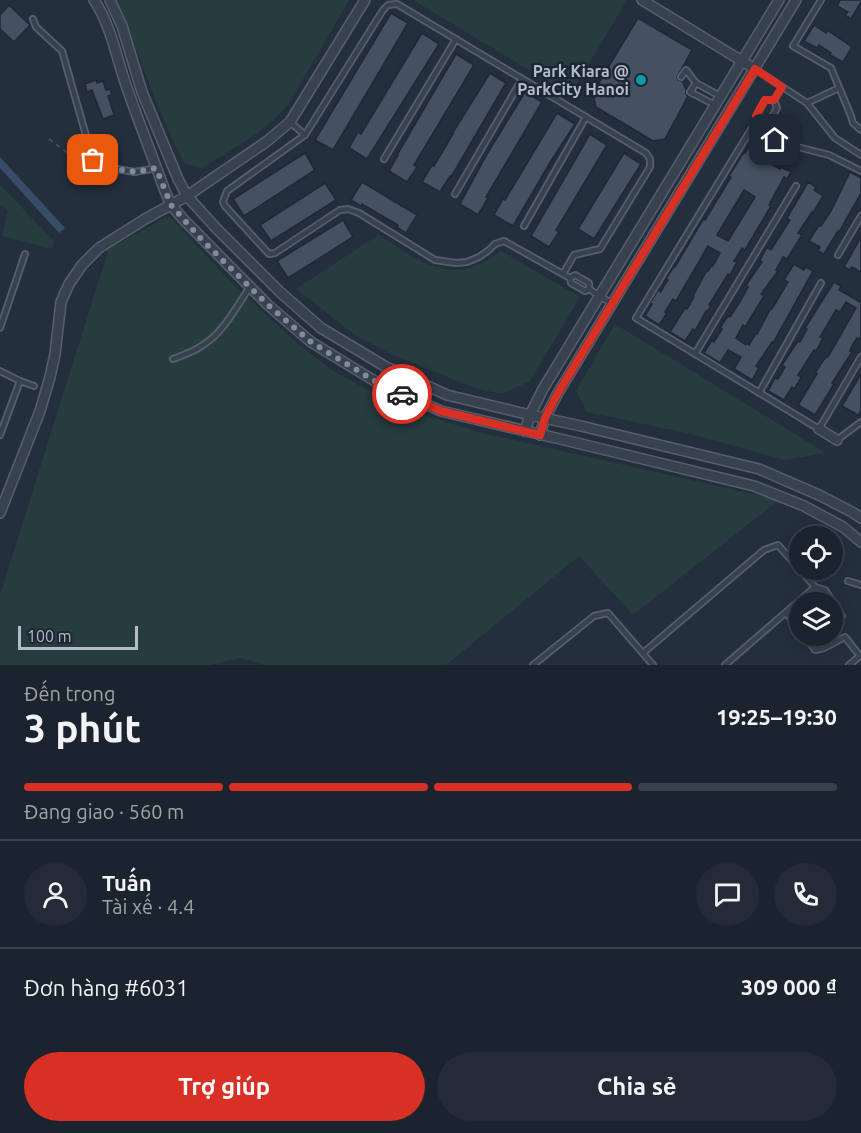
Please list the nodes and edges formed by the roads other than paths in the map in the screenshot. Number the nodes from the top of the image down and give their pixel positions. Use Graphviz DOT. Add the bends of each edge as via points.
graph roads {
  1 [pos="94,0"];
  2 [pos="110,0"];
  3 [pos="365,0"];
  4 [pos="642,0"];
  5 [pos="779,0"];
  6 [pos="796,0"];
  7 [pos="821,0"];
  8 [pos="33,19"];
  9 [pos="456,39"];
  10 [pos="742,61"];
  11 [pos="755,69"];
  12 [pos="681,77"];
  13 [pos="522,79"];
  14 [pos="696,83"];
  15 [pos="782,87"];
  16 [pos="839,88"];
  17 [pos="720,96"];
  18 [pos="774,100"];
  19 [pos="807,103"];
  20 [pos="715,105"];
  21 [pos="586,117"];
  22 [pos="290,122"];
  23 [pos="761,123"];
  24 [pos="758,129"];
  25 [pos="861,130"];
  26 [pos="305,135"];
  27 [pos="861,155"];
  28 [pos="384,159"];
  29 [pos="156,168"];
  30 [pos="861,171"];
  31 [pos="796,186"];
  32 [pos="455,194"];
  33 [pos="187,196"];
  34 [pos="171,205"];
  35 [pos="861,216"];
  36 [pos="524,226"];
  37 [pos="25,254"];
  38 [pos="838,255"];
  39 [pos="563,274"];
  40 [pos="570,278"];
  41 [pos="821,283"];
  42 [pos="250,287"];
  43 [pos="589,289"];
  44 [pos="599,296"];
  45 [pos="611,303"];
  46 [pos="0,328"];
  47 [pos="695,354"];
  48 [pos="861,357"];
  49 [pos="173,359"];
  50 [pos="0,371"];
  51 [pos="20,381"];
  52 [pos="34,386"];
  53 [pos="759,393"];
  54 [pos="530,415"];
  55 [pos="545,418"];
  56 [pos="861,422"];
  57 [pos="819,429"];
  58 [pos="525,431"];
  59 [pos="0,435"];
  60 [pos="540,435"];
  61 [pos="837,440"];
  62 [pos="0,513"];
  63 [pos="861,518"];
  64 [pos="861,542"];
  65 [pos="789,558"];
  66 [pos="809,580"];
  67 [pos="848,581"];
  68 [pos="861,585"];
  69 [pos="815,587"];
  70 [pos="826,592"];
  71 [pos="786,613"];
  72 [pos="789,617"];
  73 [pos="843,638"];
  74 [pos="812,646"];
  75 [pos="828,646"];
  76 [pos="643,653"];
  77 [pos="533,665"];
  78 [pos="653,665"];
  79 [pos="725,665"];
  80 [pos="849,665"];
  1 -- 29 [label="street" via="109,31"];
  2 -- 33 [label="street" via="142,92"];
  3 -- 22 [label="street"];
  4 -- 10 [label="street"];
  5 -- 10 [label="street"];
  6 -- 11 [label="street"];
  7 -- 16 [label="lane" via="793,46 831,68"];
  8 -- 29 [label="lane" via="36,27 62,51 97,166 135,172"];
  9 -- 13 [label="lane"];
  9 -- 26 [label="lane" via="397,4 388,5"];
  9 -- 28 [label="lane"];
  10 -- 11 [label="street"];
  10 -- 17 [label="street"];
  11 -- 15 [label="lane"];
  11 -- 45 [label="street"];
  12 -- 14 [label="lane" via="686,70"];
  13 -- 21 [label="lane"];
  13 -- 32 [label="lane"];
  14 -- 17 [label="lane"];
  14 -- 20 [label="lane" via="690,92"];
  15 -- 18 [label="lane"];
  15 -- 19 [label="lane"];
  16 -- 19 [label="lane"];
  16 -- 25 [label="lane" via="853,123"];
  17 -- 20 [label="street"];
  18 -- 23 [label="lane" via="777,108 769,122"];
  18 -- 23 [label="lane" via="765,100 756,116"];
  19 -- 27 [label="lane" via="835,138"];
  20 -- 44 [label="street"];
  21 -- 36 [label="lane"];
  21 -- 39 [label="lane" via="646,153 650,167 600,249 574,255"];
  22 -- 26 [label="lane"];
  22 -- 33 [label="street"];
  23 -- 24 [label="lane"];
  24 -- 30 [label="lane" via="775,140 829,155"];
  24 -- 47 [label="lane" via="753,126 636,318"];
  26 -- 39 [label="lane" via="224,197 225,206 269,254 348,208 435,260 467,262 504,242"];
  29 -- 34 [label="street"];
  31 -- 47 [label="lane"];
  33 -- 34 [label="street"];
  33 -- 54 [label="street" via="321,328 386,367 447,395"];
  34 -- 42 [label="street"];
  34 -- 62 [label="street" via="99,248 69,284 61,302 55,354 40,411"];
  35 -- 38 [label="lane"];
  37 -- 46 [label="lane"];
  39 -- 40 [label="lane"];
  40 -- 43 [label="lane" via="571,283 585,291"];
  40 -- 43 [label="lane" via="575,276 589,283"];
  41 -- 53 [label="lane"];
  42 -- 49 [label="lane" via="214,336 201,347"];
  42 -- 58 [label="street" via="311,342 378,383 441,411"];
  43 -- 44 [label="lane"];
  44 -- 45 [label="lane"];
  44 -- 54 [label="street"];
  45 -- 55 [label="street"];
  47 -- 53 [label="lane"];
  48 -- 57 [label="lane"];
  50 -- 51 [label="lane"];
  51 -- 52 [label="lane"];
  51 -- 59 [label="lane"];
  53 -- 57 [label="lane"];
  54 -- 55 [label="street"];
  54 -- 58 [label="street"];
  55 -- 60 [label="street"];
  55 -- 63 [label="street" via="759,469"];
  56 -- 61 [label="lane"];
  57 -- 61 [label="street"];
  58 -- 60 [label="street"];
  60 -- 64 [label="street" via="754,486 843,527"];
  65 -- 76 [label="lane" via="778,545 764,550"];
  66 -- 69 [label="lane"];
  67 -- 68 [label="lane"];
  69 -- 70 [label="lane"];
  69 -- 71 [label="lane"];
  71 -- 72 [label="lane"];
  71 -- 79 [label="lane"];
  73 -- 80 [label="lane" via="860,656"];
  74 -- 75 [label="lane" via="815,650"];
  76 -- 77 [label="lane" via="609,613 594,616"];
  76 -- 78 [label="lane"];
}
